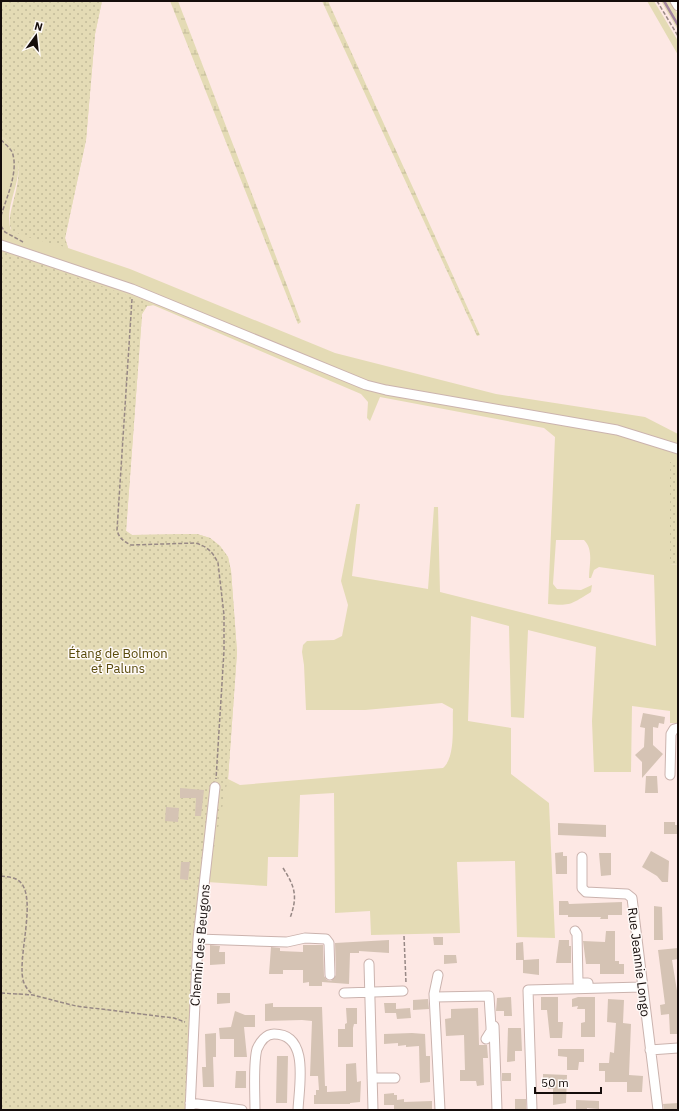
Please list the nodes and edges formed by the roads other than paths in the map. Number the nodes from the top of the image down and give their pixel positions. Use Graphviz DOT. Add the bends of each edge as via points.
graph roads {
  1 [pos="675,1"];
  2 [pos="678,6"];
  3 [pos="1,244"];
  4 [pos="678,449"];
  5 [pos="678,728"];
  6 [pos="670,775"];
  7 [pos="216,787"];
  8 [pos="582,857"];
  9 [pos="577,932"];
  10 [pos="198,939"];
  11 [pos="368,964"];
  12 [pos="330,975"];
  13 [pos="438,975"];
  14 [pos="562,983"];
  15 [pos="578,983"];
  16 [pos="626,987"];
  17 [pos="642,987"];
  18 [pos="403,991"];
  19 [pos="344,993"];
  20 [pos="370,993"];
  21 [pos="435,997"];
  22 [pos="494,1024"];
  23 [pos="486,1039"];
  24 [pos="678,1048"];
  25 [pos="650,1050"];
  26 [pos="372,1078"];
  27 [pos="395,1078"];
  28 [pos="190,1107"];
  29 [pos="242,1110"];
  30 [pos="255,1110"];
  31 [pos="298,1110"];
  32 [pos="373,1110"];
  33 [pos="440,1110"];
  34 [pos="497,1110"];
  35 [pos="532,1110"];
  36 [pos="658,1110"];
  1 -- 2 [label="street"];
  3 -- 4 [label="street" via="132,289 366,385 617,430"];
  5 -- 6 [label="street" via="671,734"];
  7 -- 10 [label="street, Chemin des Beugons"];
  8 -- 17 [label="street, Rue Jeannie Longo" via="582,888 586,892 627,894 632,898"];
  9 -- 15 [label="street"];
  10 -- 12 [label="street" via="286,942 305,938 326,939 329,943"];
  10 -- 28 [label="street, Chemin des Beugons"];
  11 -- 20 [label="street"];
  13 -- 21 [label="street"];
  14 -- 15 [label="street"];
  15 -- 16 [label="street"];
  16 -- 17 [label="street"];
  16 -- 35 [label="street" via="528,990"];
  17 -- 25 [label="street, Rue Jeannie Longo"];
  18 -- 20 [label="street"];
  19 -- 20 [label="street"];
  20 -- 26 [label="street"];
  21 -- 23 [label="street" via="488,996 491,1031"];
  21 -- 33 [label="street"];
  22 -- 34 [label="street"];
  24 -- 25 [label="street"];
  25 -- 36 [label="street, Rue Jeannie Longo"];
  26 -- 27 [label="street"];
  26 -- 32 [label="street"];
  28 -- 29 [label="street, Chemin des Beugons"];
  30 -- 31 [label="street" via="256,1054 262,1040 271,1034 284,1034 298,1048 300,1057"];
}
